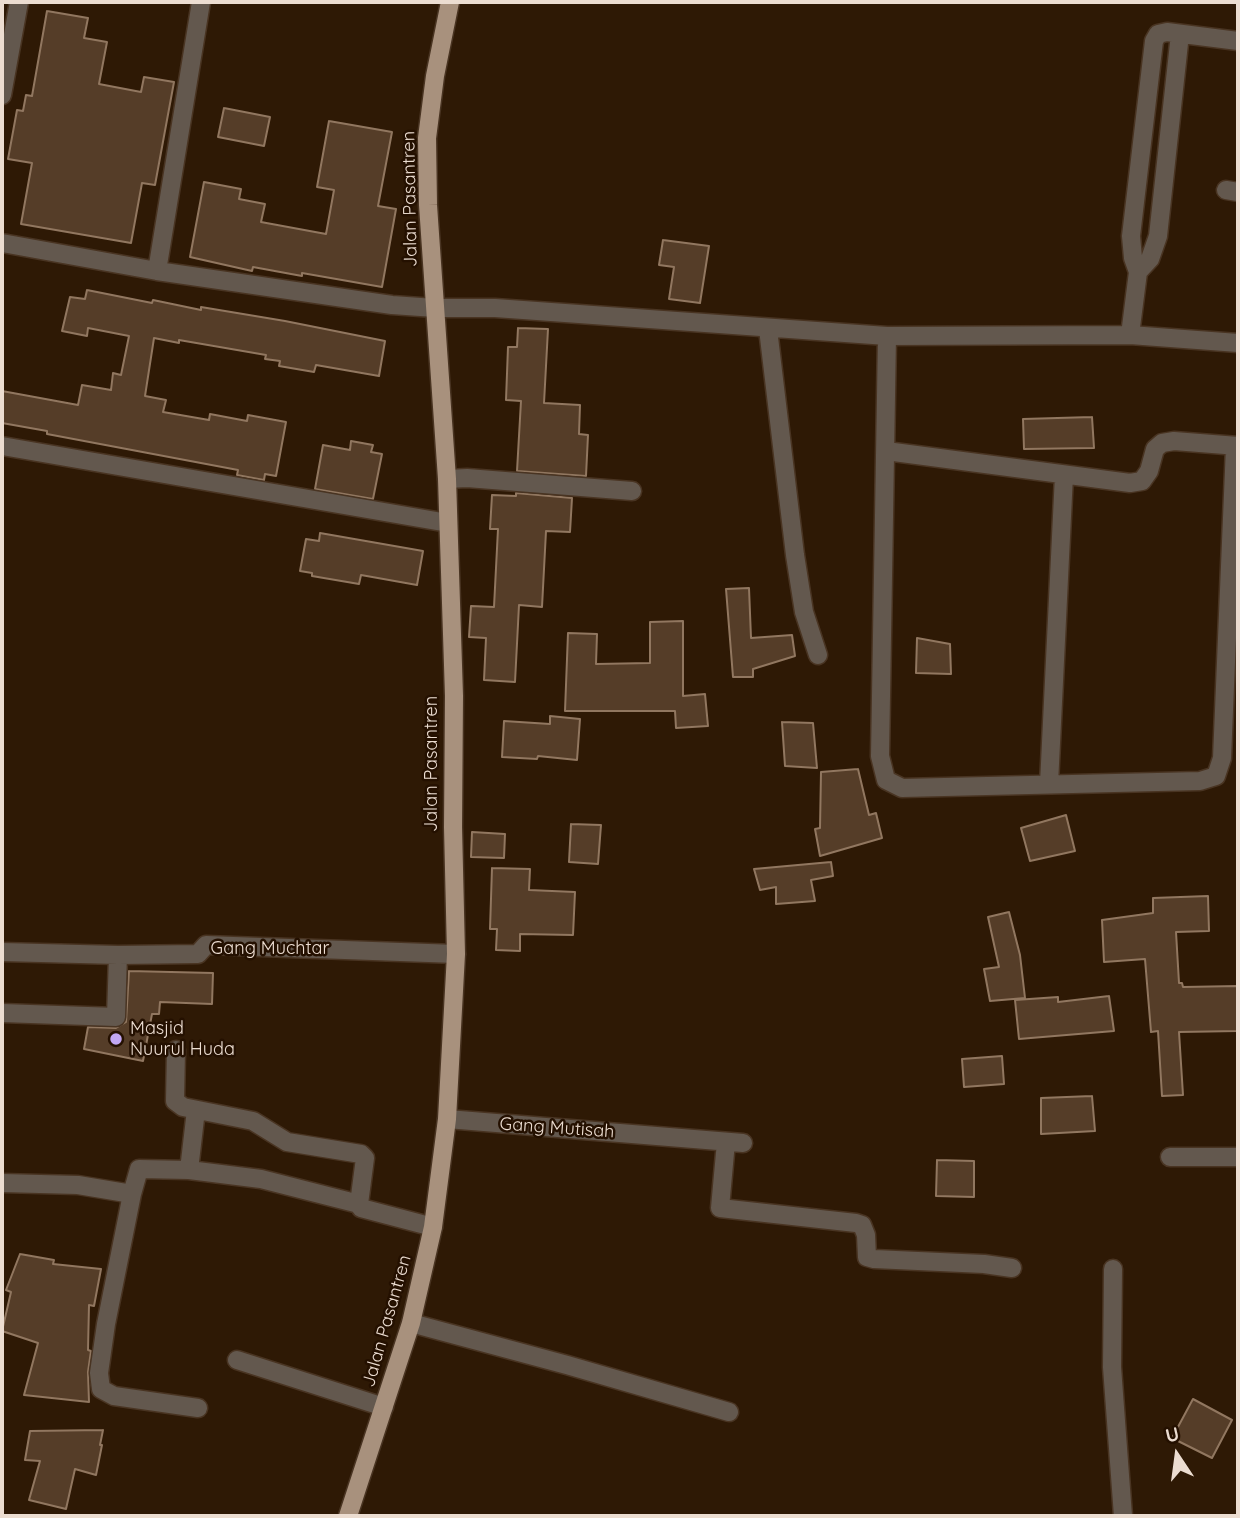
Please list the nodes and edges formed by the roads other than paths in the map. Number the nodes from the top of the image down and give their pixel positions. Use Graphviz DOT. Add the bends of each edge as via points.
graph roads {
  1 [pos="19,2"];
  2 [pos="201,2"];
  3 [pos="450,2"];
  4 [pos="1180,34"];
  5 [pos="1238,41"];
  6 [pos="2,88"];
  7 [pos="2,243"];
  8 [pos="157,271"];
  9 [pos="1138,272"];
  10 [pos="435,308"];
  11 [pos="768,329"];
  12 [pos="1130,335"];
  13 [pos="887,336"];
  14 [pos="1238,343"];
  15 [pos="2,446"];
  16 [pos="1237,446"];
  17 [pos="886,451"];
  18 [pos="1064,475"];
  19 [pos="447,479"];
  20 [pos="632,491"];
  21 [pos="448,523"];
  22 [pos="818,655"];
  23 [pos="1049,784"];
  24 [pos="2,952"];
  25 [pos="456,954"];
  26 [pos="118,955"];
  27 [pos="2,1013"];
  28 [pos="176,1050"];
  29 [pos="196,1110"];
  30 [pos="447,1119"];
  31 [pos="1170,1157"];
  32 [pos="1238,1157"];
  33 [pos="189,1170"];
  34 [pos="2,1184"];
  35 [pos="132,1194"];
  36 [pos="359,1204"];
  37 [pos="433,1227"];
  38 [pos="1012,1268"];
  39 [pos="1113,1269"];
  40 [pos="411,1323"];
  41 [pos="237,1360"];
  42 [pos="384,1407"];
  43 [pos="198,1408"];
  44 [pos="729,1412"];
  45 [pos="348,1516"];
  46 [pos="1123,1516"];
  1 -- 6 [label="street"];
  2 -- 8 [label="street"];
  3 -- 10 [label="main road, Jalan Pasantren" via="427,138"];
  4 -- 5 [label="street"];
  4 -- 9 [label="street" via="1158,236 1150,258"];
  4 -- 9 [label="street" via="1162,32 1154,41 1131,236"];
  7 -- 8 [label="street"];
  8 -- 10 [label="street"];
  9 -- 12 [label="street"];
  10 -- 11 [label="street" via="509,309"];
  10 -- 19 [label="main road, Jalan Pasantren"];
  11 -- 13 [label="street"];
  11 -- 22 [label="street" via="795,555 804,612"];
  12 -- 13 [label="street"];
  12 -- 14 [label="street"];
  13 -- 17 [label="street"];
  15 -- 21 [label="street"];
  16 -- 18 [label="street" via="1162,443 1154,449 1142,481"];
  16 -- 23 [label="street" via="1216,776"];
  17 -- 18 [label="street"];
  17 -- 23 [label="street" via="880,756 886,780 902,788"];
  18 -- 23 [label="street"];
  19 -- 20 [label="street"];
  19 -- 21 [label="main road, Jalan Pasantren"];
  21 -- 25 [label="main road, Jalan Pasantren"];
  24 -- 26 [label="street, Gang Muchtar"];
  25 -- 26 [label="street, Gang Muchtar" via="206,945 198,954"];
  25 -- 30 [label="main road, Jalan Pasantren"];
  26 -- 27 [label="street" via="116,1017"];
  28 -- 29 [label="street" via="175,1101"];
  29 -- 33 [label="street"];
  29 -- 36 [label="street" via="253,1121 287,1142 361,1154 365,1158"];
  30 -- 37 [label="main road, Jalan Pasantren"];
  30 -- 38 [label="street, Gang Mutisah" via="734,1142 720,1208 856,1223 866,1235 867,1257 874,1259"];
  31 -- 32 [label="street"];
  33 -- 35 [label="street" via="139,1169"];
  33 -- 36 [label="street" via="261,1179"];
  34 -- 35 [label="street" via="78,1185"];
  35 -- 43 [label="street" via="106,1324 99,1373 102,1389 114,1396"];
  36 -- 37 [label="street"];
  37 -- 40 [label="main road, Jalan Pasantren"];
  39 -- 46 [label="street" via="1112,1367"];
  40 -- 42 [label="main road, Jalan Pasantren"];
  40 -- 44 [label="street"];
  41 -- 42 [label="street"];
  42 -- 45 [label="main road, Jalan Pasantren"];
}
